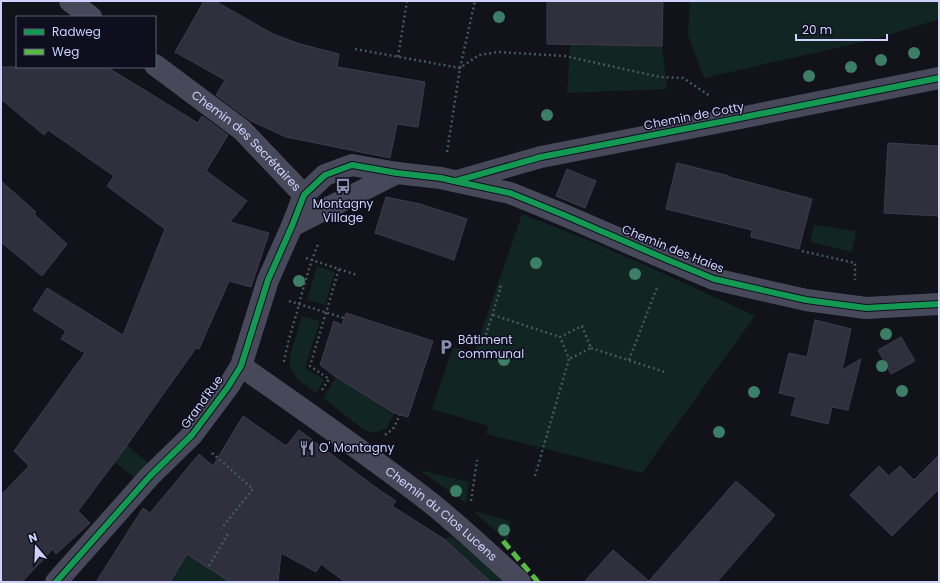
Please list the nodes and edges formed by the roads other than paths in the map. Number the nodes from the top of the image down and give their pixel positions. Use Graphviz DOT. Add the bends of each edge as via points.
graph roads {
  1 [pos="70,1"];
  2 [pos="90,16"];
  3 [pos="156,66"];
  4 [pos="939,78"];
  5 [pos="397,173"];
  6 [pos="448,180"];
  7 [pos="304,195"];
  8 [pos="292,226"];
  9 [pos="939,304"];
  10 [pos="241,366"];
  11 [pos="56,582"];
  12 [pos="520,582"];
  1 -- 2 [label="street"];
  3 -- 7 [label="street, Chemin des Secrétaires" via="242,130"];
  4 -- 6 [label="street, Chemin de Cotty" via="541,157"];
  5 -- 6 [label="street, Chemin des Secrétaires"];
  5 -- 7 [label="street, Chemin des Secrétaires" via="352,165 325,175"];
  5 -- 8 [label="street"];
  6 -- 9 [label="street, Chemin des Haies" via="510,193 714,279 806,300 866,308"];
  7 -- 8 [label="street, Grand'Rue"];
  8 -- 10 [label="street, Grand'Rue" via="268,280"];
  10 -- 11 [label="street, Grand'Rue" via="192,435 150,476"];
  10 -- 12 [label="street, Chemin du Clos Lucens" via="432,504"];
}
